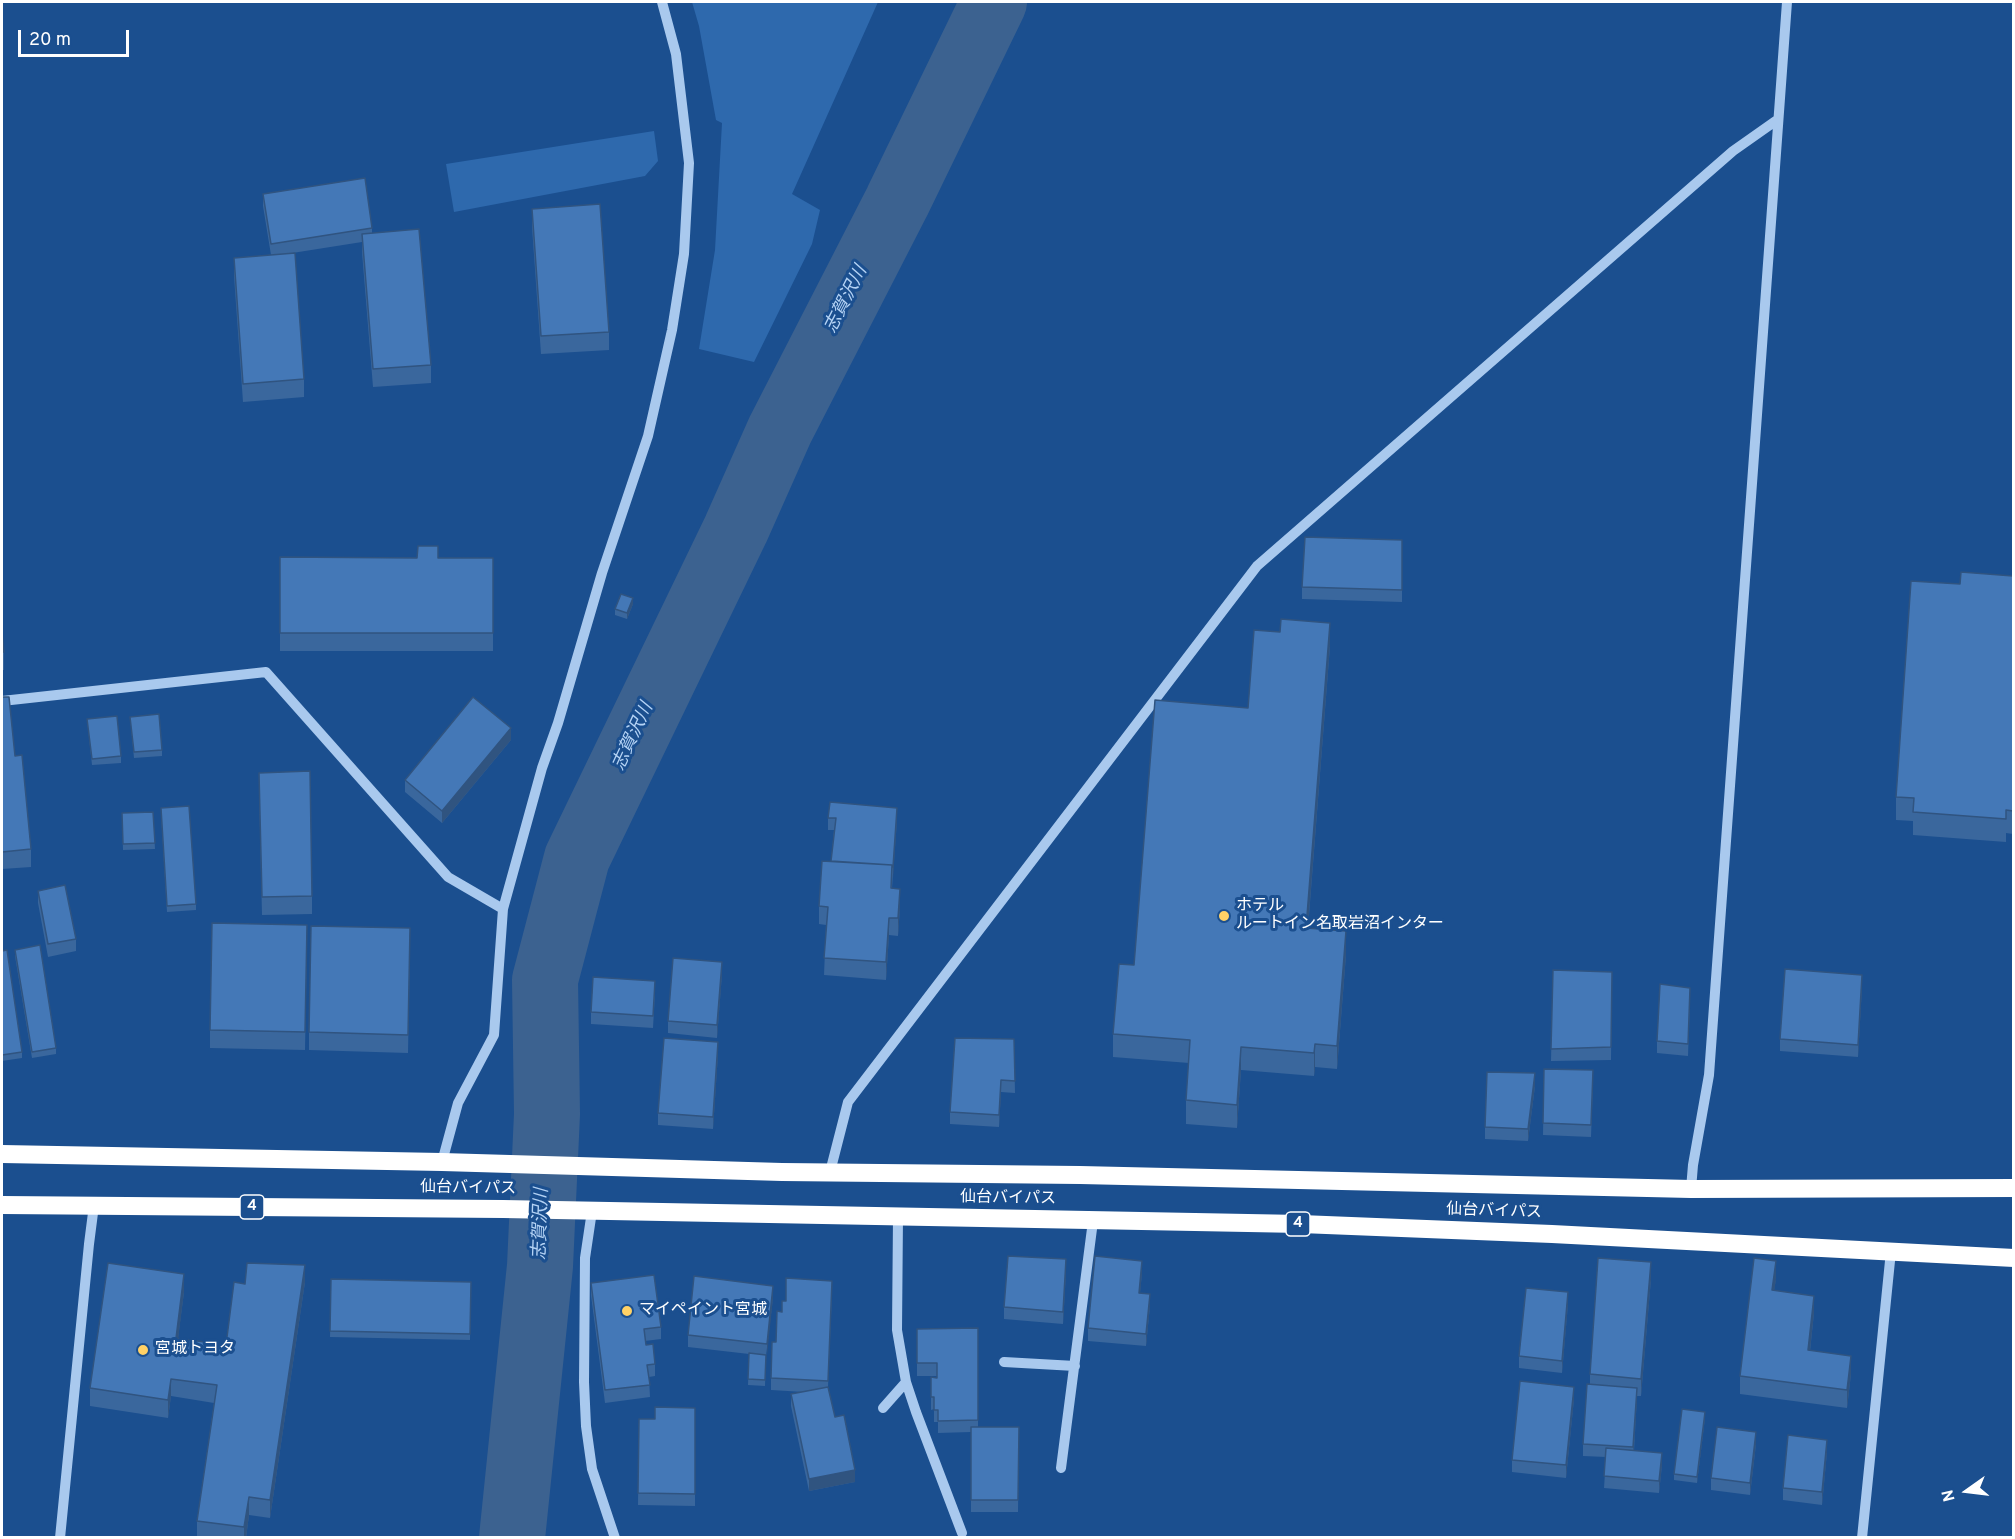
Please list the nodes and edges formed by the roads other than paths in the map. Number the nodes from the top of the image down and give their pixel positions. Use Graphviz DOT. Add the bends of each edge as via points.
graph roads {
  1 [pos="662,2"];
  2 [pos="1787,2"];
  3 [pos="1777,120"];
  4 [pos="2,701"];
  5 [pos="503,909"];
  6 [pos="2,1154"];
  7 [pos="442,1162"];
  8 [pos="830,1172"];
  9 [pos="2013,1188"];
  10 [pos="1691,1189"];
  11 [pos="2,1205"];
  12 [pos="94,1205"];
  13 [pos="587,1211"];
  14 [pos="898,1217"];
  15 [pos="1093,1221"];
  16 [pos="1891,1251"];
  17 [pos="2013,1258"];
  18 [pos="1004,1362"];
  19 [pos="1075,1366"];
  20 [pos="906,1382"];
  21 [pos="883,1408"];
  22 [pos="1061,1468"];
  23 [pos="962,1533"];
  24 [pos="60,1538"];
  25 [pos="615,1538"];
  26 [pos="1862,1538"];
  1 -- 5 [label="street" via="676,54 689,163 684,254 672,330 648,436 542,768"];
  2 -- 3 [label="street"];
  3 -- 8 [label="street" via="1733,151 1257,567 848,1102"];
  3 -- 10 [label="street" via="1709,1075"];
  4 -- 5 [label="street" via="266,672 448,877"];
  5 -- 7 [label="street" via="494,1035 458,1103"];
  6 -- 7 [label="highway, 仙台バイパス"];
  7 -- 8 [label="highway, 仙台バイパス"];
  8 -- 10 [label="highway, 仙台バイパス"];
  9 -- 10 [label="highway, 仙台バイパス"];
  11 -- 12 [label="highway, 仙台バイパス / 4"];
  12 -- 13 [label="highway, 仙台バイパス / 4"];
  12 -- 24 [label="street"];
  13 -- 14 [label="highway, 仙台バイパス / 4"];
  13 -- 25 [label="street" via="586,1426 592,1469"];
  14 -- 15 [label="highway, 仙台バイパス / 4"];
  14 -- 20 [label="street" via="897,1330"];
  15 -- 16 [label="highway, 仙台バイパス / 4" via="1301,1224"];
  15 -- 19 [label="street"];
  16 -- 17 [label="highway, 仙台バイパス / 4"];
  16 -- 26 [label="street"];
  18 -- 19 [label="street"];
  19 -- 22 [label="street"];
  20 -- 21 [label="street"];
  20 -- 23 [label="street"];
}
